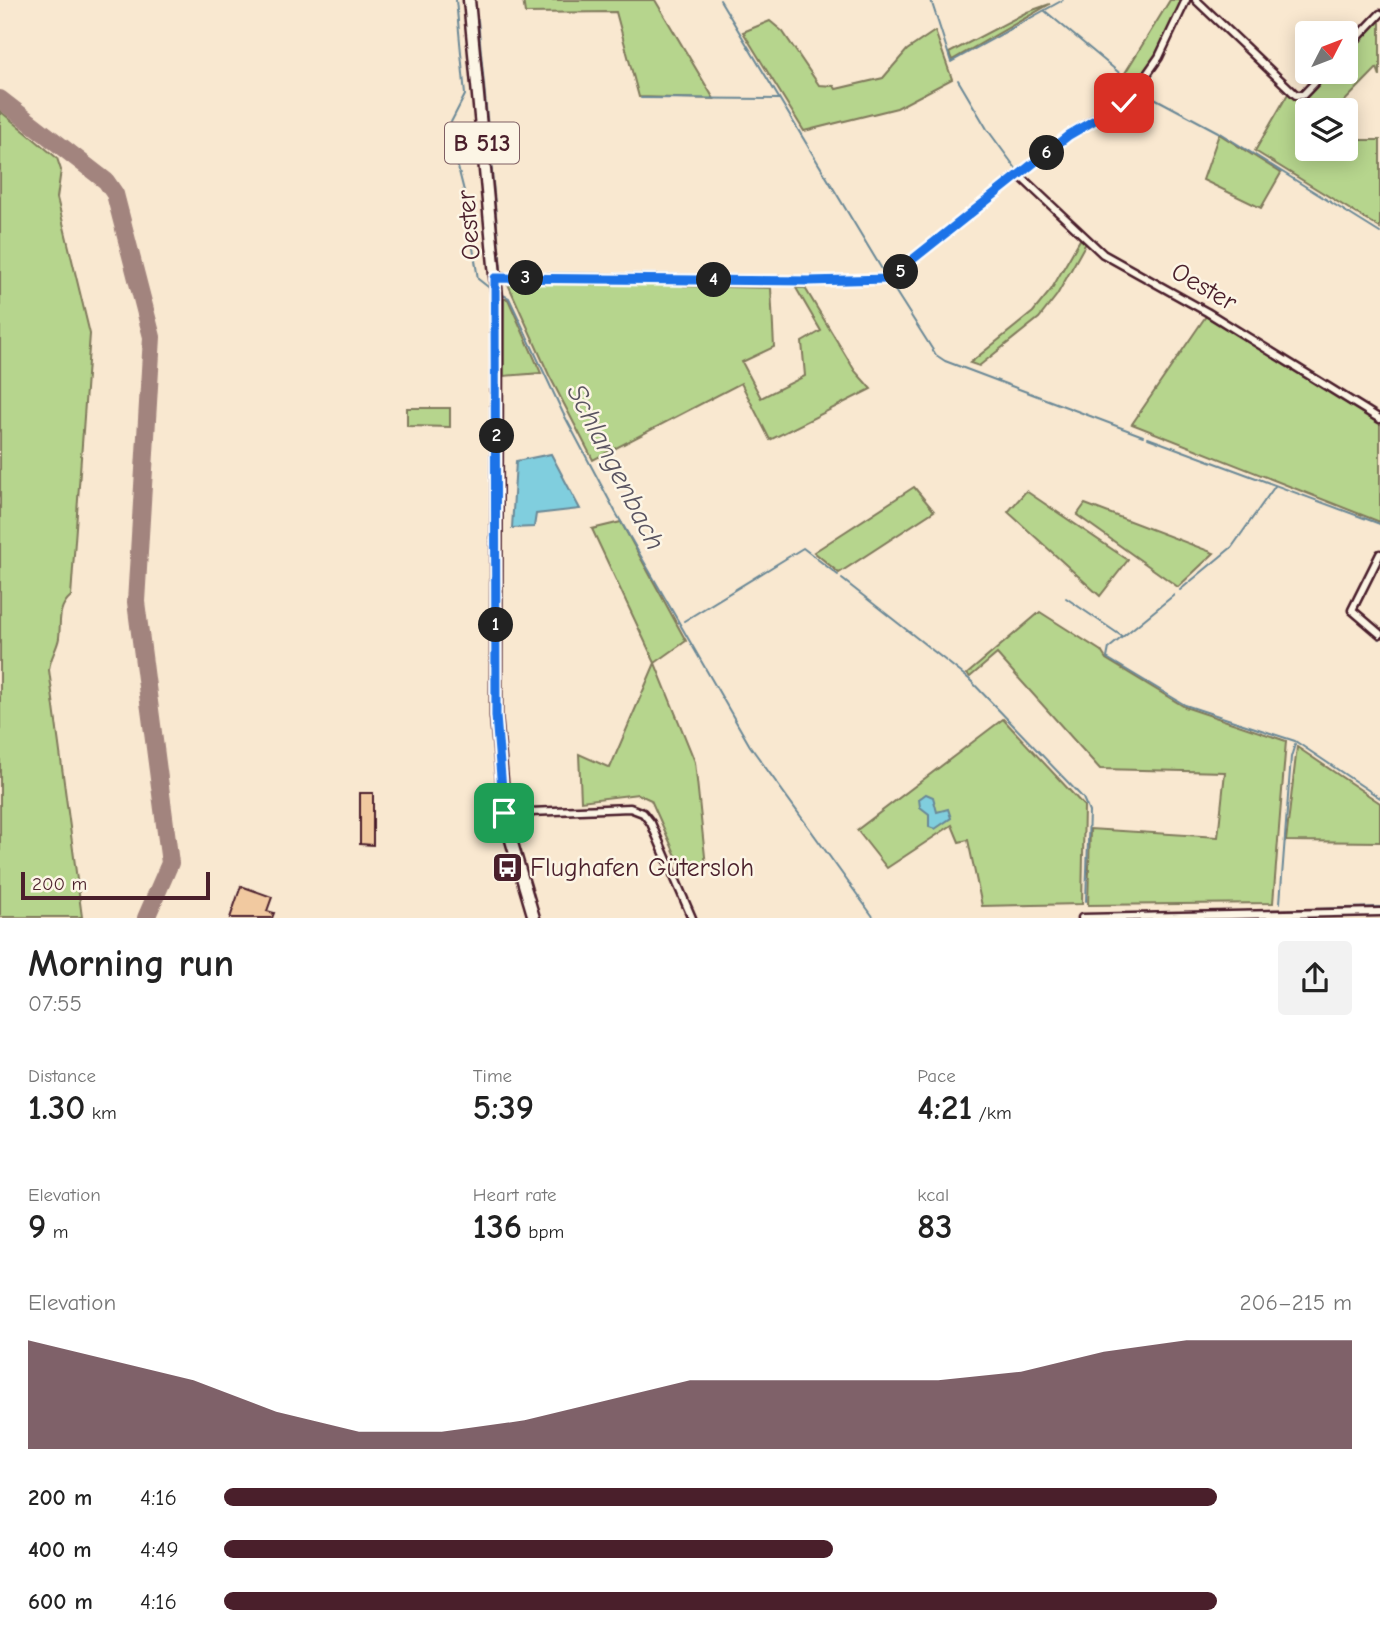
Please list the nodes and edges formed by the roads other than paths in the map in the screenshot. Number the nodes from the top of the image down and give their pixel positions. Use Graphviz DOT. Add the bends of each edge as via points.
graph roads {
  1 [pos="469,0"];
  2 [pos="1186,0"];
  3 [pos="1196,0"];
  4 [pos="1380,14"];
  5 [pos="1358,37"];
  6 [pos="1313,84"];
  7 [pos="1020,176"];
  8 [pos="496,287"];
  9 [pos="1380,419"];
  10 [pos="1380,554"];
  11 [pos="1380,634"];
  12 [pos="505,818"];
  13 [pos="1380,912"];
  14 [pos="534,918"];
  15 [pos="692,918"];
  16 [pos="1082,918"];
  1 -- 8 [label="main road, Oester / B 513"];
  2 -- 7 [label="street, Oester" via="1172,34 1137,91 1069,135"];
  3 -- 6 [label="street" via="1296,96"];
  4 -- 5 [label="street"];
  7 -- 8 [label="street, Oester" via="897,275 877,281"];
  7 -- 9 [label="street, Oester" via="1103,254"];
  8 -- 12 [label="main road, Oester / B 513" via="496,716"];
  10 -- 11 [label="street" via="1352,610"];
  12 -- 14 [label="main road, B 513"];
  12 -- 15 [label="street" via="618,808 643,813"];
  13 -- 16 [label="street"];
}
